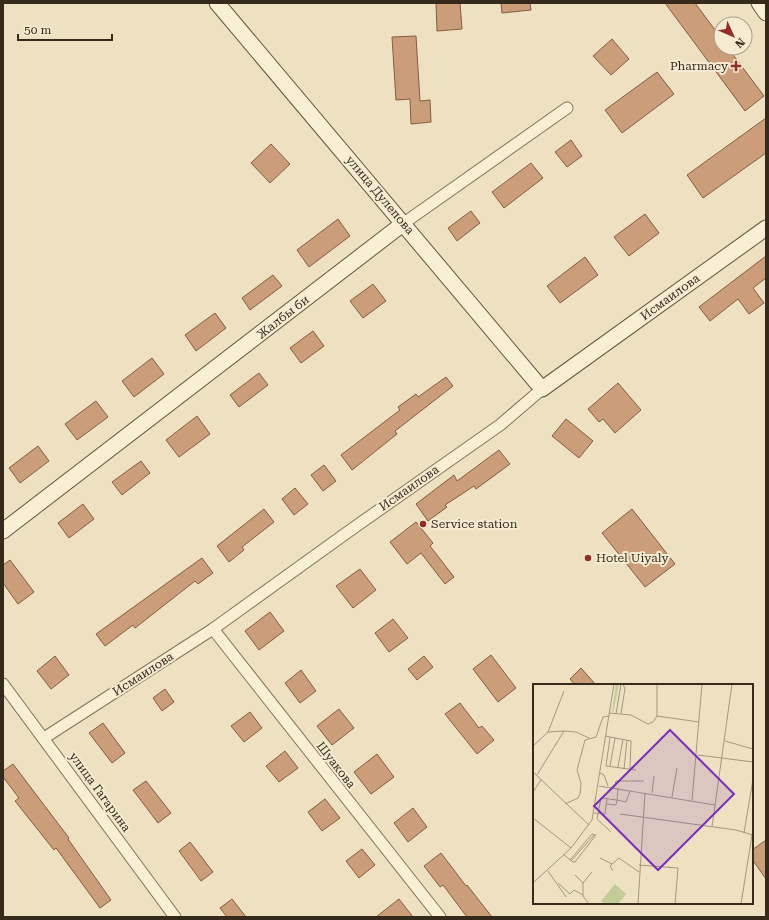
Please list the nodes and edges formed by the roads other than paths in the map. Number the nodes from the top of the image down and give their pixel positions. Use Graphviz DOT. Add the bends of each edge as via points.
graph roads {
  1 [pos="217,3"];
  2 [pos="759,3"];
  3 [pos="766,13"];
  4 [pos="567,108"];
  5 [pos="404,224"];
  6 [pos="766,228"];
  7 [pos="542,389"];
  8 [pos="3,531"];
  9 [pos="213,629"];
  10 [pos="3,684"];
  11 [pos="44,738"];
  12 [pos="175,917"];
  13 [pos="440,917"];
  1 -- 5 [label="street, улица Дулепова"];
  2 -- 3 [label="street"];
  4 -- 5 [label="street, Жалбы би"];
  5 -- 7 [label="street, улица Дулепова"];
  5 -- 8 [label="street, Жалбы би"];
  6 -- 7 [label="street, Исмаилова"];
  7 -- 9 [label="street, Исмаилова" via="500,425"];
  9 -- 11 [label="street, Исмаилова"];
  9 -- 13 [label="street, Шуакова"];
  10 -- 11 [label="street, улица Гагарина"];
  11 -- 12 [label="street, улица Гагарина"];
}
